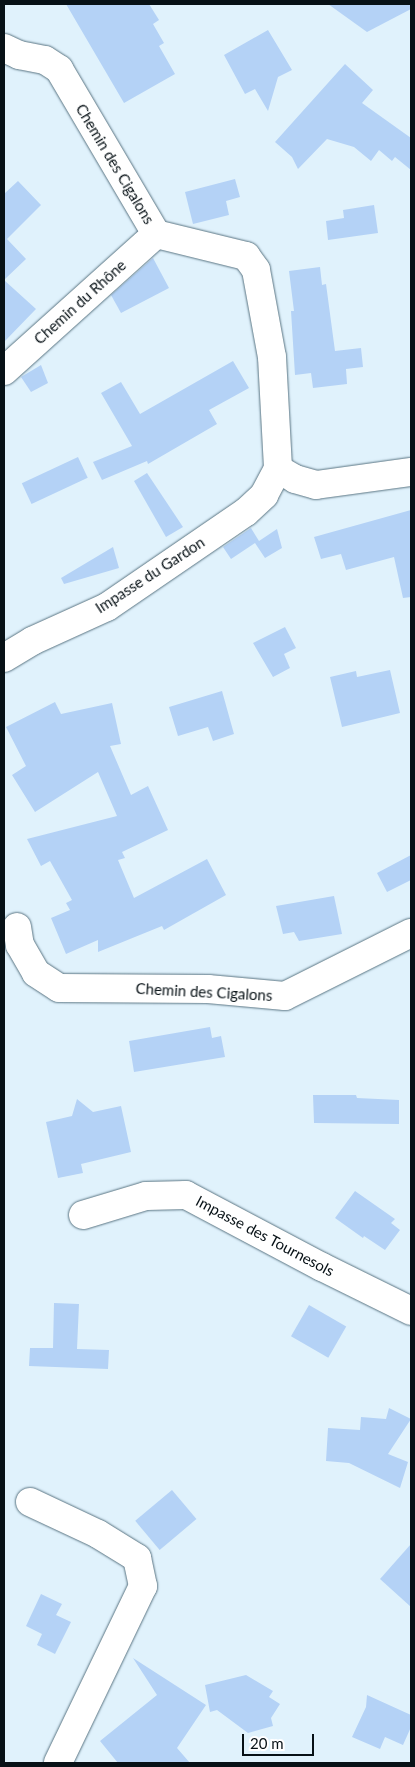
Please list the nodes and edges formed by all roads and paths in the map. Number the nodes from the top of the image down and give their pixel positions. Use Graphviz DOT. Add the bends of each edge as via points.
graph roads {
  1 [pos="9,58"];
  2 [pos="156,234"];
  3 [pos="4,371"];
  4 [pos="278,469"];
  5 [pos="411,472"];
  6 [pos="4,658"];
  7 [pos="17,927"];
  8 [pos="411,932"];
  9 [pos="83,1215"];
  10 [pos="411,1311"];
  11 [pos="30,1502"];
  12 [pos="58,1763"];
  1 -- 2 [label="street, Chemin des Cigalons" via="45,60 59,69"];
  2 -- 3 [label="street, Chemin du Rhône"];
  2 -- 4 [label="street, Chemin des Cigalons" via="246,256 256,270 272,357"];
  4 -- 5 [label="street" via="295,479 316,485"];
  4 -- 6 [label="street, Impasse du Gardon" via="264,495 246,512 107,607 32,641"];
  7 -- 8 [label="street, Chemin des Cigalons" via="20,944 36,974 59,988 208,989 285,996"];
  9 -- 10 [label="street, Impasse des Tournesols" via="146,1196 186,1195"];
  11 -- 12 [label="street" via="98,1534 137,1558 143,1586"];
}
